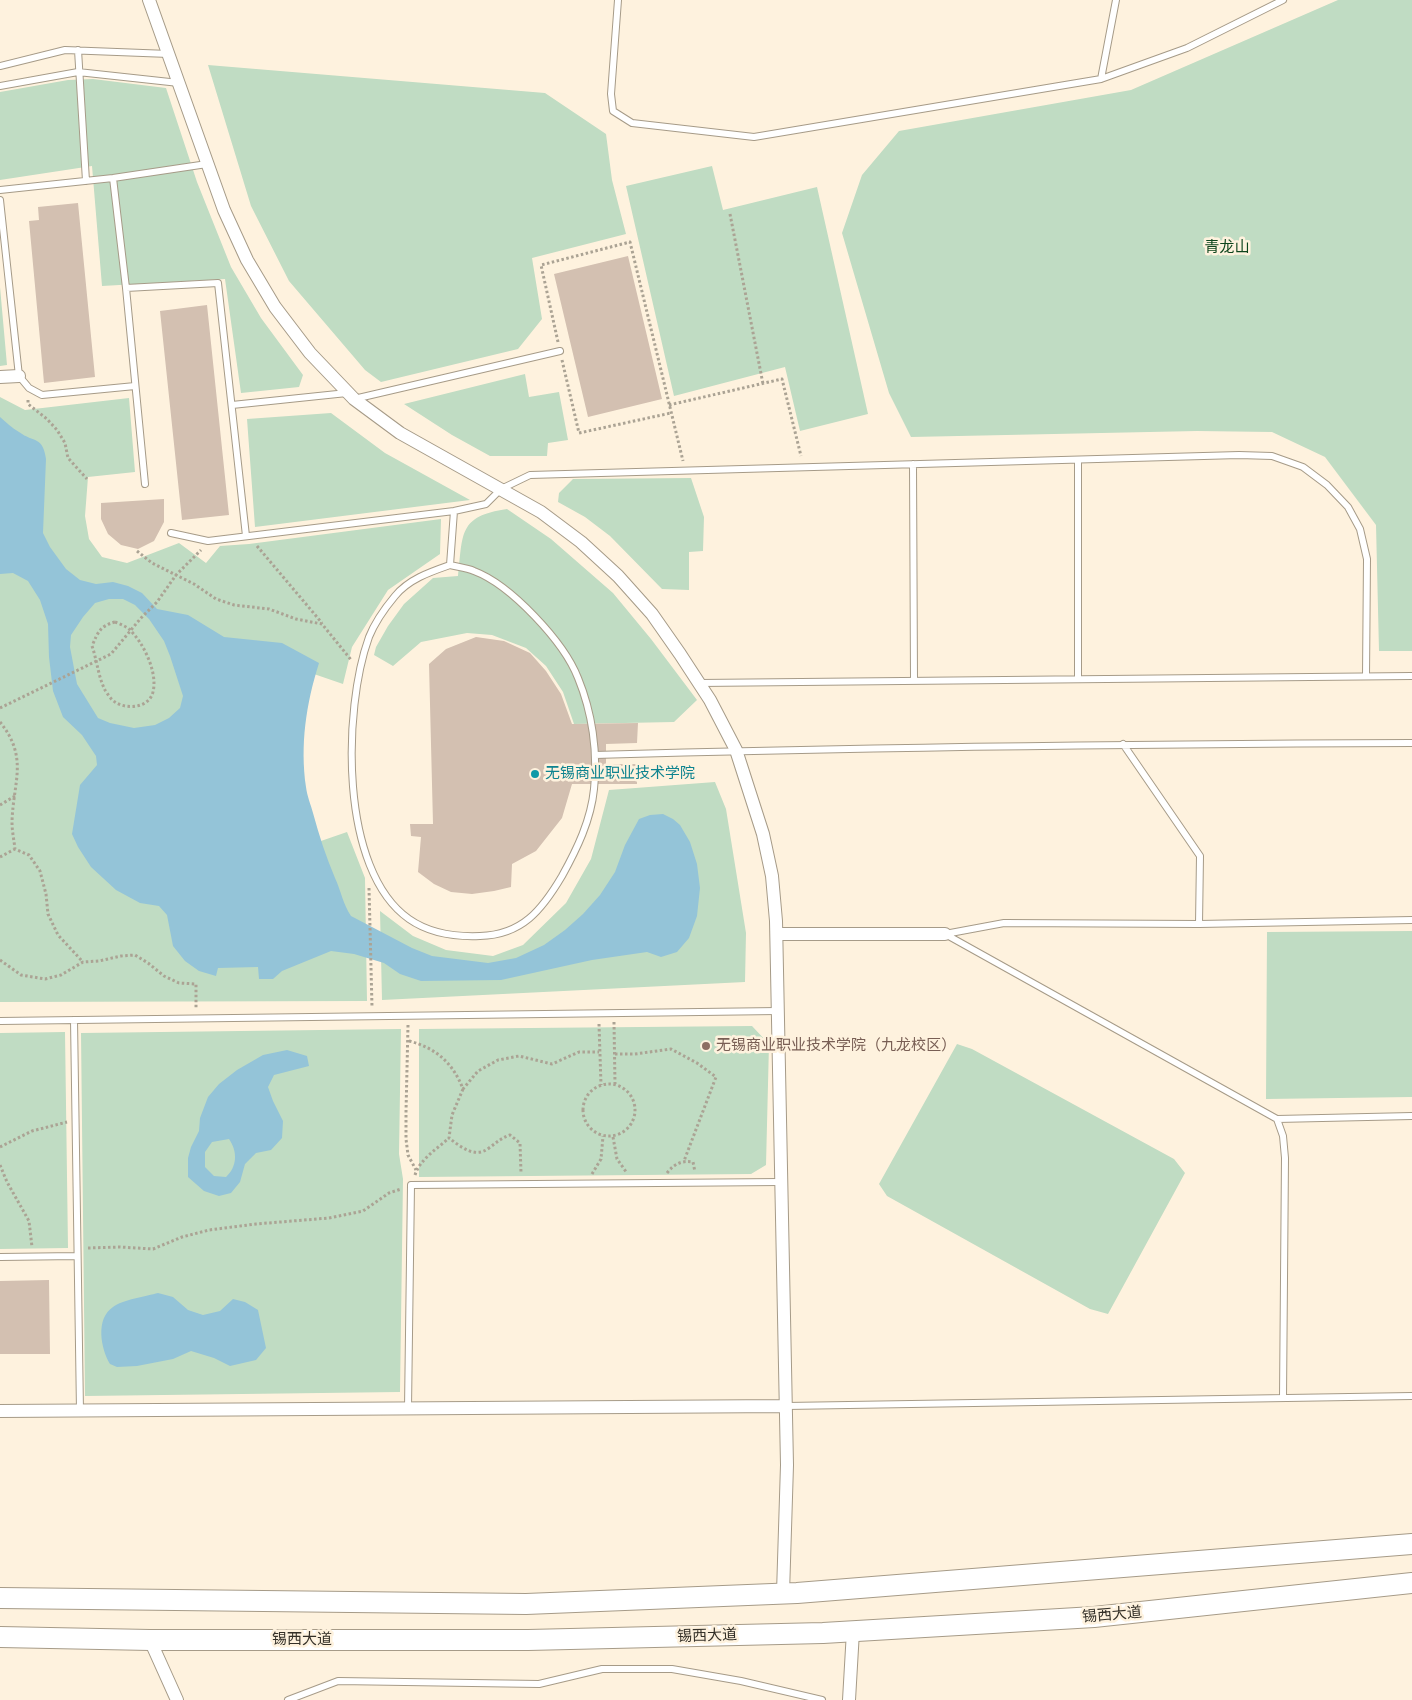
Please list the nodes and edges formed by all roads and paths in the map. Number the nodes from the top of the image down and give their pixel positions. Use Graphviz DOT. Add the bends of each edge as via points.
graph roads {
  1 [pos="149,0"];
  2 [pos="618,0"];
  3 [pos="1116,0"];
  4 [pos="1283,0"];
  5 [pos="78,50"];
  6 [pos="168,54"];
  7 [pos="0,66"];
  8 [pos="1101,79"];
  9 [pos="179,83"];
  10 [pos="0,86"];
  11 [pos="208,164"];
  12 [pos="113,178"];
  13 [pos="86,180"];
  14 [pos="0,190"];
  15 [pos="0,200"];
  16 [pos="730,214"];
  17 [pos="126,288"];
  18 [pos="560,351"];
  19 [pos="0,376"];
  20 [pos="19,376"];
  21 [pos="763,384"];
  22 [pos="135,386"];
  23 [pos="29,388"];
  24 [pos="351,396"];
  25 [pos="232,405"];
  26 [pos="669,405"];
  27 [pos="671,413"];
  28 [pos="1078,460"];
  29 [pos="912,464"];
  30 [pos="803,467"];
  31 [pos="686,470"];
  32 [pos="87,479"];
  33 [pos="145,484"];
  34 [pos="501,489"];
  35 [pos="454,511"];
  36 [pos="171,533"];
  37 [pos="246,536"];
  38 [pos="208,541"];
  39 [pos="137,551"];
  40 [pos="450,565"];
  41 [pos="176,574"];
  42 [pos="322,624"];
  43 [pos="98,661"];
  44 [pos="360,671"];
  45 [pos="1366,676"];
  46 [pos="1412,676"];
  47 [pos="1078,678"];
  48 [pos="914,680"];
  49 [pos="699,683"];
  50 [pos="0,708"];
  51 [pos="0,722"];
  52 [pos="1412,743"];
  53 [pos="1123,744"];
  54 [pos="736,750"];
  55 [pos="595,754"];
  56 [pos="16,795"];
  57 [pos="0,805"];
  58 [pos="15,849"];
  59 [pos="0,856"];
  60 [pos="370,909"];
  61 [pos="1412,920"];
  62 [pos="1199,924"];
  63 [pos="776,934"];
  64 [pos="945,934"];
  65 [pos="0,960"];
  66 [pos="83,962"];
  67 [pos="778,1011"];
  68 [pos="599,1013"];
  69 [pos="614,1013"];
  70 [pos="372,1016"];
  71 [pos="408,1016"];
  72 [pos="196,1018"];
  73 [pos="74,1020"];
  74 [pos="0,1021"];
  75 [pos="409,1041"];
  76 [pos="599,1052"];
  77 [pos="615,1054"];
  78 [pos="615,1084"];
  79 [pos="601,1085"];
  80 [pos="463,1089"];
  81 [pos="1412,1116"];
  82 [pos="1277,1119"];
  83 [pos="75,1120"];
  84 [pos="604,1136"];
  85 [pos="612,1137"];
  86 [pos="449,1138"];
  87 [pos="0,1147"];
  88 [pos="684,1161"];
  89 [pos="0,1165"];
  90 [pos="416,1170"];
  91 [pos="782,1182"];
  92 [pos="630,1183"];
  93 [pos="658,1183"];
  94 [pos="696,1183"];
  95 [pos="522,1184"];
  96 [pos="588,1184"];
  97 [pos="411,1185"];
  98 [pos="77,1252"];
  99 [pos="33,1256"];
  100 [pos="0,1257"];
  101 [pos="1412,1396"];
  102 [pos="1283,1398"];
  103 [pos="786,1406"];
  104 [pos="408,1408"];
  105 [pos="0,1411"];
  106 [pos="80,1411"];
  107 [pos="1412,1544"];
  108 [pos="1412,1583"];
  109 [pos="783,1593"];
  110 [pos="0,1598"];
  111 [pos="854,1631"];
  112 [pos="0,1637"];
  113 [pos="150,1640"];
  114 [pos="177,1700"];
  115 [pos="288,1700"];
  116 [pos="822,1700"];
  117 [pos="849,1700"];
  1 -- 6 [label="street"];
  2 -- 8 [label="lane" via="611,94 613,111 632,123 754,136"];
  3 -- 8 [label="lane"];
  4 -- 8 [label="lane" via="1187,48"];
  5 -- 6 [label="lane"];
  5 -- 7 [label="lane" via="65,50"];
  5 -- 13 [label="lane"];
  6 -- 9 [label="street"];
  9 -- 10 [label="lane" via="78,72"];
  9 -- 11 [label="street"];
  11 -- 12 [label="lane"];
  11 -- 24 [label="street" via="247,260 275,307 310,353"];
  12 -- 13 [label="lane"];
  12 -- 17 [label="lane"];
  13 -- 14 [label="lane"];
  15 -- 20 [label="lane"];
  16 -- 21 [label="path"];
  17 -- 22 [label="lane"];
  17 -- 25 [label="lane" via="218,283"];
  18 -- 24 [label="lane"];
  18 -- 26 [label="path" via="540,265 630,242"];
  18 -- 27 [label="path" via="579,433"];
  19 -- 20 [label="street"];
  20 -- 23 [label="lane"];
  21 -- 26 [label="path"];
  21 -- 30 [label="path" via="782,379"];
  22 -- 23 [label="lane" via="42,395"];
  22 -- 33 [label="lane"];
  23 -- 32 [label="path" via="28,404 57,430 65,443 68,458"];
  24 -- 25 [label="lane"];
  24 -- 34 [label="street" via="400,434"];
  25 -- 37 [label="lane"];
  26 -- 27 [label="path"];
  27 -- 31 [label="path"];
  28 -- 29 [label="lane"];
  28 -- 45 [label="lane" via="1272,456 1302,467 1327,485 1348,507 1360,529 1367,559"];
  28 -- 47 [label="lane"];
  29 -- 30 [label="lane"];
  29 -- 48 [label="lane"];
  30 -- 31 [label="lane"];
  31 -- 34 [label="lane" via="530,475"];
  34 -- 35 [label="lane" via="486,504"];
  34 -- 49 [label="street" via="541,512 618,576 652,614"];
  35 -- 37 [label="lane"];
  35 -- 40 [label="lane"];
  36 -- 38 [label="lane"];
  37 -- 38 [label="lane"];
  37 -- 42 [label="path"];
  38 -- 41 [label="path"];
  39 -- 41 [label="path" via="152,563"];
  40 -- 44 [label="lane" via="419,576 397,593 370,635"];
  40 -- 55 [label="lane" via="474,571 497,584 536,617 559,645 578,676 589,710"];
  41 -- 42 [label="path" via="216,599"];
  41 -- 43 [label="path" via="157,602 111,654"];
  42 -- 44 [label="path"];
  43 -- 43 [label="path" via="92,646 98,632 106,624 116,622 128,629 140,643 150,662 153,693 143,705 130,707 114,702 100,678"];
  43 -- 50 [label="path"];
  44 -- 55 [label="lane" via="351,738 352,780 359,830 375,876 392,902 410,920 434,932 460,936 504,933 522,925 541,908 574,855 585,829 594,791"];
  45 -- 46 [label="lane"];
  45 -- 47 [label="lane"];
  47 -- 48 [label="lane"];
  48 -- 49 [label="lane"];
  49 -- 54 [label="street"];
  51 -- 56 [label="path" via="16,749"];
  52 -- 53 [label="lane"];
  53 -- 54 [label="lane"];
  53 -- 62 [label="lane" via="1200,856"];
  54 -- 55 [label="lane"];
  54 -- 63 [label="street" via="763,834 772,876"];
  56 -- 57 [label="path"];
  56 -- 58 [label="path" via="12,822"];
  58 -- 59 [label="path"];
  58 -- 66 [label="path" via="29,855 40,871 48,914 58,936"];
  60 -- 70 [label="path"];
  61 -- 62 [label="lane"];
  62 -- 64 [label="lane" via="1004,923"];
  63 -- 64 [label="street"];
  63 -- 67 [label="street"];
  64 -- 82 [label="lane"];
  65 -- 66 [label="path" via="21,975 45,979 61,975"];
  66 -- 72 [label="path" via="134,955 164,976 179,983 196,984"];
  67 -- 69 [label="lane"];
  67 -- 91 [label="street"];
  68 -- 69 [label="lane"];
  68 -- 71 [label="lane"];
  68 -- 76 [label="path"];
  69 -- 77 [label="path"];
  70 -- 71 [label="lane"];
  70 -- 72 [label="lane"];
  71 -- 75 [label="path"];
  72 -- 73 [label="lane"];
  73 -- 74 [label="lane"];
  73 -- 83 [label="lane"];
  75 -- 80 [label="path" via="449,1062"];
  75 -- 90 [label="path" via="406,1139 408,1155"];
  76 -- 79 [label="path"];
  76 -- 80 [label="path" via="579,1052 552,1064 520,1056 498,1060 478,1071"];
  77 -- 78 [label="path"];
  77 -- 88 [label="path" via="671,1049 716,1077"];
  78 -- 79 [label="path"];
  78 -- 85 [label="path" via="628,1091 635,1109 632,1124 622,1134"];
  79 -- 84 [label="path" via="588,1094 582,1111 589,1129"];
  80 -- 86 [label="path" via="452,1115"];
  81 -- 82 [label="lane"];
  82 -- 102 [label="lane" via="1285,1158"];
  83 -- 87 [label="path" via="32,1131"];
  83 -- 98 [label="lane"];
  84 -- 85 [label="path"];
  84 -- 96 [label="path" via="601,1159"];
  85 -- 92 [label="path" via="617,1159 626,1170"];
  86 -- 90 [label="path"];
  86 -- 95 [label="path" via="476,1154 510,1135 520,1143"];
  88 -- 93 [label="path" via="671,1168"];
  88 -- 94 [label="path" via="693,1162"];
  89 -- 99 [label="path" via="29,1221"];
  90 -- 97 [label="path"];
  91 -- 94 [label="lane"];
  91 -- 103 [label="street"];
  92 -- 93 [label="lane"];
  92 -- 96 [label="lane"];
  93 -- 94 [label="lane"];
  95 -- 96 [label="lane"];
  95 -- 97 [label="lane"];
  97 -- 98 [label="path" via="389,1193 363,1211 329,1218 209,1230 182,1236 154,1249 120,1247"];
  97 -- 104 [label="lane"];
  98 -- 99 [label="lane"];
  98 -- 106 [label="lane"];
  99 -- 100 [label="lane"];
  101 -- 102 [label="lane"];
  102 -- 103 [label="lane"];
  103 -- 104 [label="street"];
  103 -- 109 [label="street"];
  104 -- 106 [label="street"];
  105 -- 106 [label="street"];
  107 -- 109 [label="main road"];
  108 -- 111 [label="main road, 锡西大道" via="1094,1617"];
  109 -- 110 [label="main road" via="526,1604"];
  111 -- 113 [label="main road, 锡西大道" via="528,1640"];
  111 -- 117 [label="street"];
  112 -- 113 [label="main road, 锡西大道"];
  113 -- 114 [label="street"];
  115 -- 116 [label="lane" via="338,1681 539,1684 602,1669 672,1669"];
}
